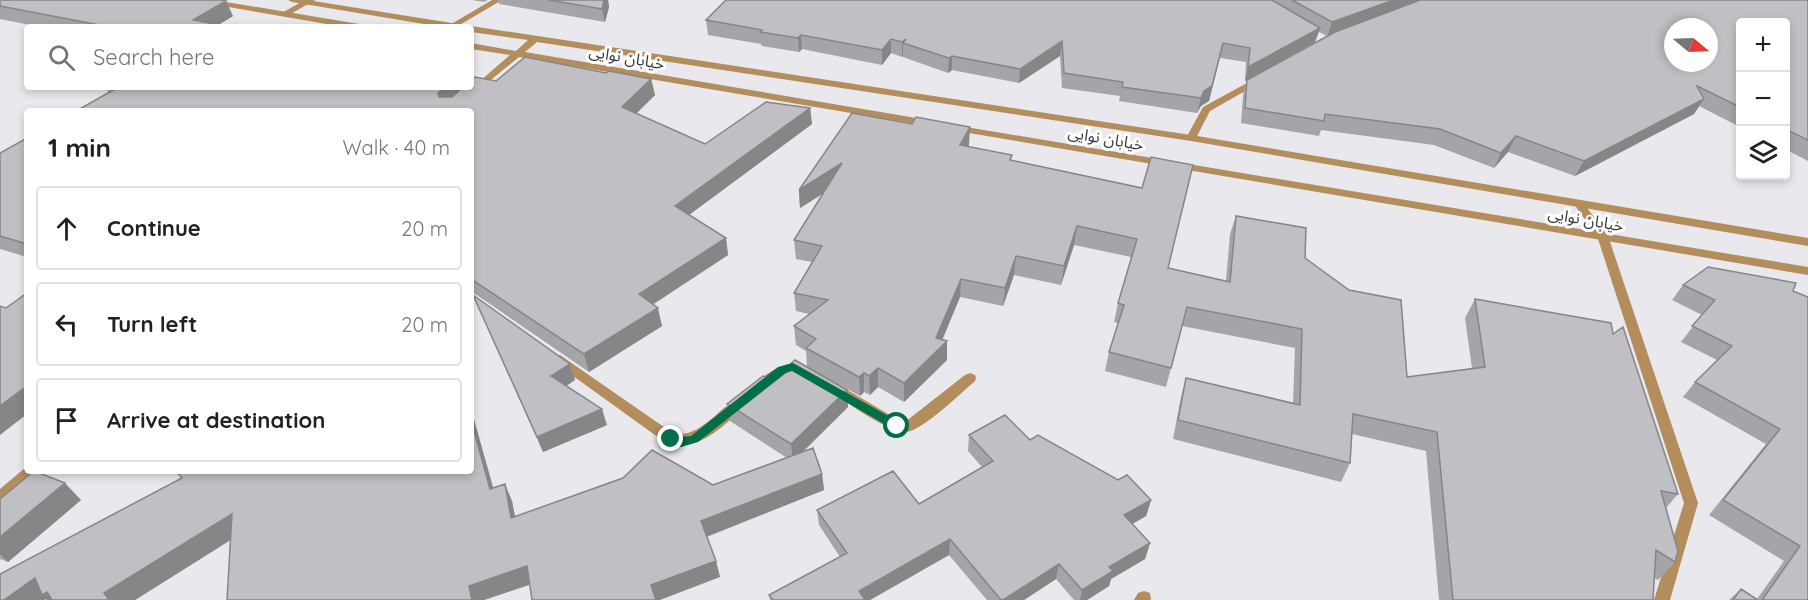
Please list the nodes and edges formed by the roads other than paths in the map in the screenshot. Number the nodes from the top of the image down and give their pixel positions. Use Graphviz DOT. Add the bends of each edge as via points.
graph roads {
  1 [pos="199,0"];
  2 [pos="292,0"];
  3 [pos="498,0"];
  4 [pos="308,1"];
  5 [pos="284,14"];
  6 [pos="342,24"];
  7 [pos="438,24"];
  8 [pos="460,24"];
  9 [pos="474,29"];
  10 [pos="535,39"];
  11 [pos="474,47"];
  12 [pos="517,54"];
  13 [pos="1271,73"];
  14 [pos="467,97"];
  15 [pos="1191,138"];
  16 [pos="1578,203"];
  17 [pos="1602,236"];
  18 [pos="1808,242"];
  19 [pos="1808,271"];
  20 [pos="547,351"];
  21 [pos="970,378"];
  22 [pos="27,474"];
  23 [pos="0,497"];
  24 [pos="1662,600"];
  1 -- 5 [label="street"];
  2 -- 4 [label="street"];
  3 -- 8 [label="street"];
  4 -- 5 [label="street"];
  4 -- 7 [label="street"];
  5 -- 6 [label="street"];
  9 -- 10 [label="street, خیابان نوایی"];
  10 -- 12 [label="street"];
  10 -- 15 [label="street, خیابان نوایی"];
  11 -- 12 [label="street, خیابان نوایی"];
  12 -- 14 [label="street"];
  12 -- 17 [label="street, خیابان نوایی"];
  13 -- 15 [label="street" via="1206,109"];
  15 -- 16 [label="street, خیابان نوایی"];
  16 -- 17 [label="street"];
  16 -- 18 [label="street, خیابان نوایی"];
  17 -- 19 [label="street, خیابان نوایی"];
  17 -- 24 [label="street" via="1690,503"];
  20 -- 21 [label="street" via="671,439 681,442 694,439 782,370 793,367 897,426 906,427"];
  22 -- 23 [label="street"];
}
